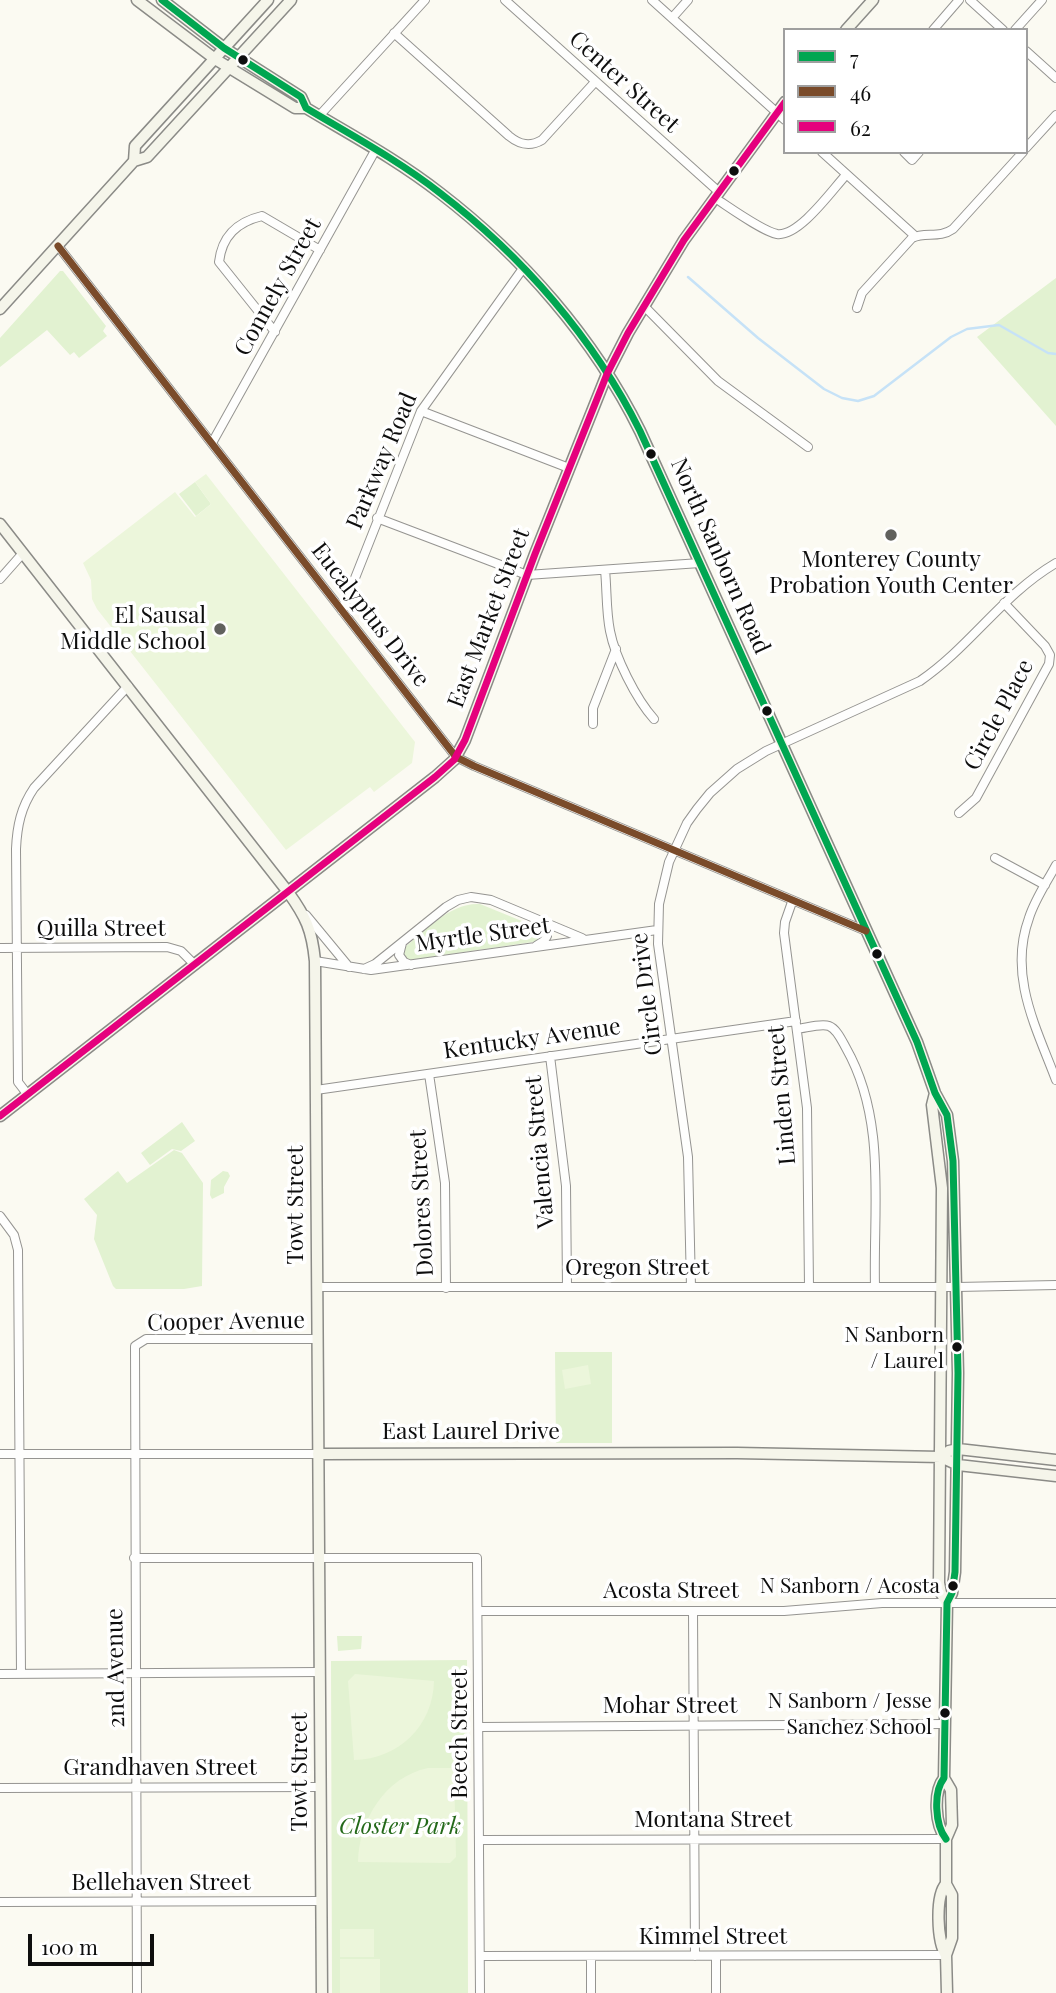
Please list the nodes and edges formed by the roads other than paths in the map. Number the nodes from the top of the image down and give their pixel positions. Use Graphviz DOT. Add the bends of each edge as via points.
graph roads {
  1 [pos="136,0"];
  2 [pos="162,0"];
  3 [pos="268,0"];
  4 [pos="291,0"];
  5 [pos="425,0"];
  6 [pos="505,0"];
  7 [pos="652,0"];
  8 [pos="688,0"];
  9 [pos="873,0"];
  10 [pos="960,0"];
  11 [pos="970,0"];
  12 [pos="1042,0"];
  13 [pos="672,18"];
  14 [pos="848,28"];
  15 [pos="935,28"];
  16 [pos="1001,28"];
  17 [pos="1017,28"];
  18 [pos="394,33"];
  19 [pos="224,48"];
  20 [pos="1028,53"];
  21 [pos="239,58"];
  22 [pos="215,59"];
  23 [pos="229,69"];
  24 [pos="1056,78"];
  25 [pos="594,82"];
  26 [pos="306,107"];
  27 [pos="319,116"];
  28 [pos="781,116"];
  29 [pos="1056,116"];
  30 [pos="1028,146"];
  31 [pos="376,149"];
  32 [pos="824,154"];
  33 [pos="1021,154"];
  34 [pos="134,161"];
  35 [pos="846,175"];
  36 [pos="717,195"];
  37 [pos="915,236"];
  38 [pos="58,246"];
  39 [pos="320,250"];
  40 [pos="524,267"];
  41 [pos="644,306"];
  42 [pos="0,309"];
  43 [pos="857,309"];
  44 [pos="275,332"];
  45 [pos="607,374"];
  46 [pos="421,411"];
  47 [pos="212,443"];
  48 [pos="808,447"];
  49 [pos="569,468"];
  50 [pos="377,518"];
  51 [pos="0,524"];
  52 [pos="23,553"];
  53 [pos="700,563"];
  54 [pos="1056,563"];
  55 [pos="605,570"];
  56 [pos="527,575"];
  57 [pos="0,579"];
  58 [pos="1004,603"];
  59 [pos="342,611"];
  60 [pos="616,649"];
  61 [pos="128,686"];
  62 [pos="654,719"];
  63 [pos="593,724"];
  64 [pos="781,744"];
  65 [pos="456,757"];
  66 [pos="959,813"];
  67 [pos="674,852"];
  68 [pos="995,858"];
  69 [pos="1056,864"];
  70 [pos="1045,886"];
  71 [pos="288,892"];
  72 [pos="792,902"];
  73 [pos="299,907"];
  74 [pos="539,922"];
  75 [pos="657,930"];
  76 [pos="866,931"];
  77 [pos="589,939"];
  78 [pos="404,940"];
  79 [pos="533,947"];
  80 [pos="0,948"];
  81 [pos="17,948"];
  82 [pos="315,961"];
  83 [pos="195,965"];
  84 [pos="412,965"];
  85 [pos="349,967"];
  86 [pos="362,970"];
  87 [pos="797,1025"];
  88 [pos="672,1039"];
  89 [pos="550,1056"];
  90 [pos="429,1074"];
  91 [pos="1056,1080"];
  92 [pos="316,1090"];
  93 [pos="935,1093"];
  94 [pos="28,1095"];
  95 [pos="0,1116"];
  96 [pos="0,1216"];
  97 [pos="1056,1285"];
  98 [pos="876,1286"];
  99 [pos="317,1287"];
  100 [pos="567,1287"];
  101 [pos="691,1287"];
  102 [pos="808,1287"];
  103 [pos="942,1287"];
  104 [pos="957,1287"];
  105 [pos="446,1288"];
  106 [pos="317,1339"];
  107 [pos="136,1343"];
  108 [pos="958,1449"];
  109 [pos="0,1454"];
  110 [pos="20,1454"];
  111 [pos="134,1454"];
  112 [pos="318,1454"];
  113 [pos="941,1457"];
  114 [pos="1056,1460"];
  115 [pos="958,1465"];
  116 [pos="1056,1476"];
  117 [pos="134,1558"];
  118 [pos="320,1558"];
  119 [pos="947,1603"];
  120 [pos="1056,1603"];
  121 [pos="478,1611"];
  122 [pos="693,1611"];
  123 [pos="320,1672"];
  124 [pos="21,1673"];
  125 [pos="136,1673"];
  126 [pos="0,1674"];
  127 [pos="944,1724"];
  128 [pos="694,1725"];
  129 [pos="480,1727"];
  130 [pos="137,1787"];
  131 [pos="321,1787"];
  132 [pos="0,1788"];
  133 [pos="694,1839"];
  134 [pos="946,1839"];
  135 [pos="480,1840"];
  136 [pos="322,1901"];
  137 [pos="0,1902"];
  138 [pos="137,1902"];
  139 [pos="946,1955"];
  140 [pos="480,1956"];
  141 [pos="695,1956"];
  142 [pos="591,1957"];
  143 [pos="716,1957"];
  144 [pos="946,1992"];
  145 [pos="137,1993"];
  146 [pos="322,1993"];
  147 [pos="480,1993"];
  148 [pos="591,1993"];
  149 [pos="716,1993"];
  1 -- 22 [label="main road, North Sanborn Road"];
  2 -- 19 [label="main road, North Sanborn Road"];
  3 -- 19 [label="main road"];
  4 -- 21 [label="main road"];
  5 -- 18 [label="street"];
  6 -- 25 [label="street, Center Street"];
  7 -- 13 [label="street"];
  8 -- 13 [label="street"];
  9 -- 14 [label="main road"];
  10 -- 15 [label="street"];
  11 -- 16 [label="street"];
  12 -- 17 [label="street"];
  13 -- 28 [label="street"];
  18 -- 25 [label="street" via="521,144 542,140"];
  18 -- 27 [label="street"];
  19 -- 21 [label="main road, North Sanborn Road"];
  19 -- 22 [label="main road"];
  20 -- 24 [label="street"];
  21 -- 23 [label="main road"];
  21 -- 26 [label="main road, North Sanborn Road" via="301,97"];
  22 -- 23 [label="main road, North Sanborn Road"];
  22 -- 34 [label="main road" via="135,146"];
  23 -- 26 [label="main road, North Sanborn Road" via="295,108"];
  23 -- 34 [label="main road" via="147,157"];
  25 -- 36 [label="street, Center Street"];
  26 -- 27 [label="main road, North Sanborn Road"];
  27 -- 31 [label="main road, North Sanborn Road"];
  28 -- 36 [label="main road, East Market Street"];
  29 -- 30 [label="street"];
  31 -- 39 [label="street, Connely Street"];
  31 -- 40 [label="main road, North Sanborn Road" via="440,192"];
  32 -- 35 [label="street"];
  33 -- 37 [label="street" via="953,229 940,235"];
  34 -- 38 [label="main road"];
  35 -- 36 [label="street, Center Street" via="799,227 785,234 765,229"];
  35 -- 37 [label="street"];
  36 -- 41 [label="main road, East Market Street"];
  37 -- 43 [label="street" via="862,293"];
  38 -- 42 [label="main road"];
  38 -- 47 [label="street, Eucalyptus Drive"];
  39 -- 44 [label="street, Connely Street"];
  39 -- 44 [label="street" via="262,216 243,221 221,246 219,262"];
  40 -- 45 [label="main road, North Sanborn Road"];
  40 -- 46 [label="street, Parkway Road"];
  41 -- 45 [label="main road, East Market Street"];
  41 -- 48 [label="street" via="718,381"];
  44 -- 47 [label="street, Connely Street"];
  45 -- 49 [label="main road, East Market Street"];
  45 -- 53 [label="main road, North Sanborn Road" via="640,431"];
  46 -- 49 [label="street"];
  46 -- 50 [label="street, Parkway Road"];
  47 -- 59 [label="street, Eucalyptus Drive"];
  49 -- 56 [label="main road, East Market Street"];
  50 -- 56 [label="street"];
  50 -- 59 [label="street, Parkway Road"];
  51 -- 52 [label="main road, Towt Street"];
  52 -- 57 [label="street"];
  52 -- 61 [label="main road, Towt Street"];
  53 -- 55 [label="street"];
  53 -- 64 [label="main road, North Sanborn Road"];
  54 -- 58 [label="street, Circle Drive"];
  55 -- 56 [label="street"];
  55 -- 60 [label="street"];
  56 -- 65 [label="main road, East Market Street"];
  58 -- 64 [label="street, Circle Drive" via="920,681"];
  58 -- 66 [label="street, Circle Place" via="1047,649 1049,664 976,798"];
  59 -- 65 [label="street, Eucalyptus Drive"];
  60 -- 62 [label="street" via="642,706"];
  60 -- 63 [label="street" via="593,708"];
  61 -- 71 [label="main road, Towt Street"];
  61 -- 81 [label="street" via="34,788 23,806 16,840"];
  64 -- 67 [label="street, Circle Drive" via="748,761 710,793 691,817"];
  64 -- 76 [label="main road, North Sanborn Road"];
  65 -- 67 [label="street, Eucalyptus Drive"];
  65 -- 71 [label="main road, East Market Street"];
  67 -- 72 [label="street, Eucalyptus Drive"];
  67 -- 75 [label="street, Circle Drive" via="661,891"];
  68 -- 70 [label="street"];
  69 -- 70 [label="street"];
  70 -- 91 [label="street" via="1026,928 1020,967 1027,1001"];
  71 -- 73 [label="main road, Towt Street"];
  71 -- 83 [label="main road, East Market Street"];
  72 -- 76 [label="street, Eucalyptus Drive"];
  72 -- 87 [label="street, Linden Street" via="784,933"];
  73 -- 82 [label="main road, Towt Street" via="312,934"];
  73 -- 85 [label="street"];
  74 -- 77 [label="street"];
  74 -- 78 [label="street" via="491,900 471,897 451,904"];
  74 -- 79 [label="street" via="547,936"];
  75 -- 77 [label="street, Myrtle Street"];
  75 -- 88 [label="street, Circle Drive"];
  76 -- 93 [label="main road, North Sanborn Road"];
  77 -- 79 [label="street, Myrtle Street"];
  78 -- 84 [label="street" via="399,955"];
  78 -- 86 [label="street"];
  79 -- 84 [label="street, Myrtle Street"];
  80 -- 81 [label="street, Quilla Street"];
  81 -- 83 [label="street, Quilla Street" via="167,947 181,951"];
  81 -- 94 [label="street" via="18,1082"];
  82 -- 85 [label="street, Myrtle Street"];
  82 -- 92 [label="main road, Towt Street"];
  83 -- 94 [label="main road, East Market Street"];
  84 -- 86 [label="street, Myrtle Street"];
  85 -- 86 [label="street, Myrtle Street"];
  87 -- 88 [label="street, Kentucky Avenue"];
  87 -- 98 [label="street, Kentucky Avenue" via="834,1029 865,1093 875,1149"];
  87 -- 102 [label="street, Linden Street" via="808,1133"];
  88 -- 89 [label="street, Kentucky Avenue"];
  88 -- 101 [label="street, Circle Drive" via="689,1172"];
  89 -- 90 [label="street, Kentucky Avenue"];
  89 -- 100 [label="street, Valencia Street" via="566,1186"];
  90 -- 92 [label="street, Kentucky Avenue"];
  90 -- 105 [label="street, Dolores Street" via="444,1183"];
  92 -- 99 [label="main road, Towt Street"];
  93 -- 103 [label="main road, North Sanborn Road" via="932,1105 942,1188"];
  93 -- 104 [label="main road, North Sanborn Road" via="947,1115 951,1141"];
  94 -- 95 [label="main road, East Market Street"];
  96 -- 110 [label="street" via="18,1250"];
  97 -- 104 [label="street, Oregon Street"];
  98 -- 102 [label="street, Oregon Street"];
  98 -- 103 [label="street, Oregon Street"];
  99 -- 105 [label="street, Oregon Street"];
  99 -- 106 [label="main road, Towt Street"];
  100 -- 101 [label="street, Oregon Street"];
  100 -- 105 [label="street, Oregon Street"];
  101 -- 102 [label="street, Oregon Street"];
  103 -- 104 [label="street, Oregon Street"];
  103 -- 113 [label="main road, North Sanborn Road"];
  104 -- 108 [label="main road, North Sanborn Road"];
  106 -- 107 [label="street, Cooper Avenue" via="146,1339"];
  106 -- 112 [label="main road, Towt Street"];
  107 -- 111 [label="street, 2nd Avenue"];
  108 -- 113 [label="main road, East Laurel Drive"];
  108 -- 114 [label="main road"];
  108 -- 115 [label="main road, North Sanborn Road"];
  109 -- 110 [label="street, East Laurel Drive"];
  110 -- 111 [label="street, East Laurel Drive"];
  110 -- 124 [label="street"];
  111 -- 112 [label="street, East Laurel Drive"];
  111 -- 117 [label="street, 2nd Avenue"];
  112 -- 113 [label="main road, East Laurel Drive"];
  112 -- 118 [label="main road, Towt Street"];
  113 -- 115 [label="main road, East Laurel Drive"];
  113 -- 119 [label="main road, North Sanborn Road" via="939,1583"];
  115 -- 116 [label="main road, East Laurel Drive"];
  115 -- 119 [label="main road, North Sanborn Road" via="955,1580"];
  117 -- 118 [label="street"];
  117 -- 125 [label="street, 2nd Avenue"];
  118 -- 121 [label="street, Beech Street" via="477,1558"];
  118 -- 123 [label="main road, Towt Street"];
  119 -- 120 [label="street, Acosta Street"];
  119 -- 122 [label="street, Acosta Street"];
  119 -- 127 [label="main road, North Sanborn Road"];
  121 -- 122 [label="street, Acosta Street"];
  121 -- 129 [label="street, Beech Street"];
  122 -- 128 [label="street"];
  123 -- 125 [label="street"];
  123 -- 131 [label="main road, Towt Street"];
  124 -- 125 [label="street"];
  124 -- 126 [label="street"];
  125 -- 130 [label="street, 2nd Avenue"];
  127 -- 128 [label="street, Mohar Street"];
  127 -- 134 [label="main road, North Sanborn Road" via="944,1778 938,1790 939,1825"];
  128 -- 129 [label="street, Mohar Street"];
  128 -- 133 [label="street"];
  129 -- 135 [label="street, Beech Street"];
  130 -- 131 [label="street, Grandhaven Street"];
  130 -- 132 [label="street, Grandhaven Street"];
  130 -- 138 [label="street, 2nd Avenue"];
  131 -- 136 [label="main road, Towt Street"];
  133 -- 134 [label="street, Montana Street"];
  133 -- 135 [label="street, Montana Street"];
  133 -- 141 [label="street"];
  134 -- 139 [label="main road, North Sanborn Road" via="946,1884 939,1895 940,1941"];
  135 -- 140 [label="street, Beech Street"];
  136 -- 138 [label="street, Bellehaven Street"];
  136 -- 146 [label="main road, Towt Street"];
  137 -- 138 [label="street, Bellehaven Street"];
  138 -- 145 [label="street, 2nd Avenue"];
  139 -- 143 [label="street, Kimmel Street"];
  139 -- 144 [label="main road, North Sanborn Road"];
  140 -- 142 [label="street, Kimmel Street"];
  140 -- 147 [label="street, Beech Street"];
  141 -- 142 [label="street, Kimmel Street"];
  141 -- 143 [label="street, Kimmel Street"];
  142 -- 148 [label="street"];
  143 -- 149 [label="street"];
}
